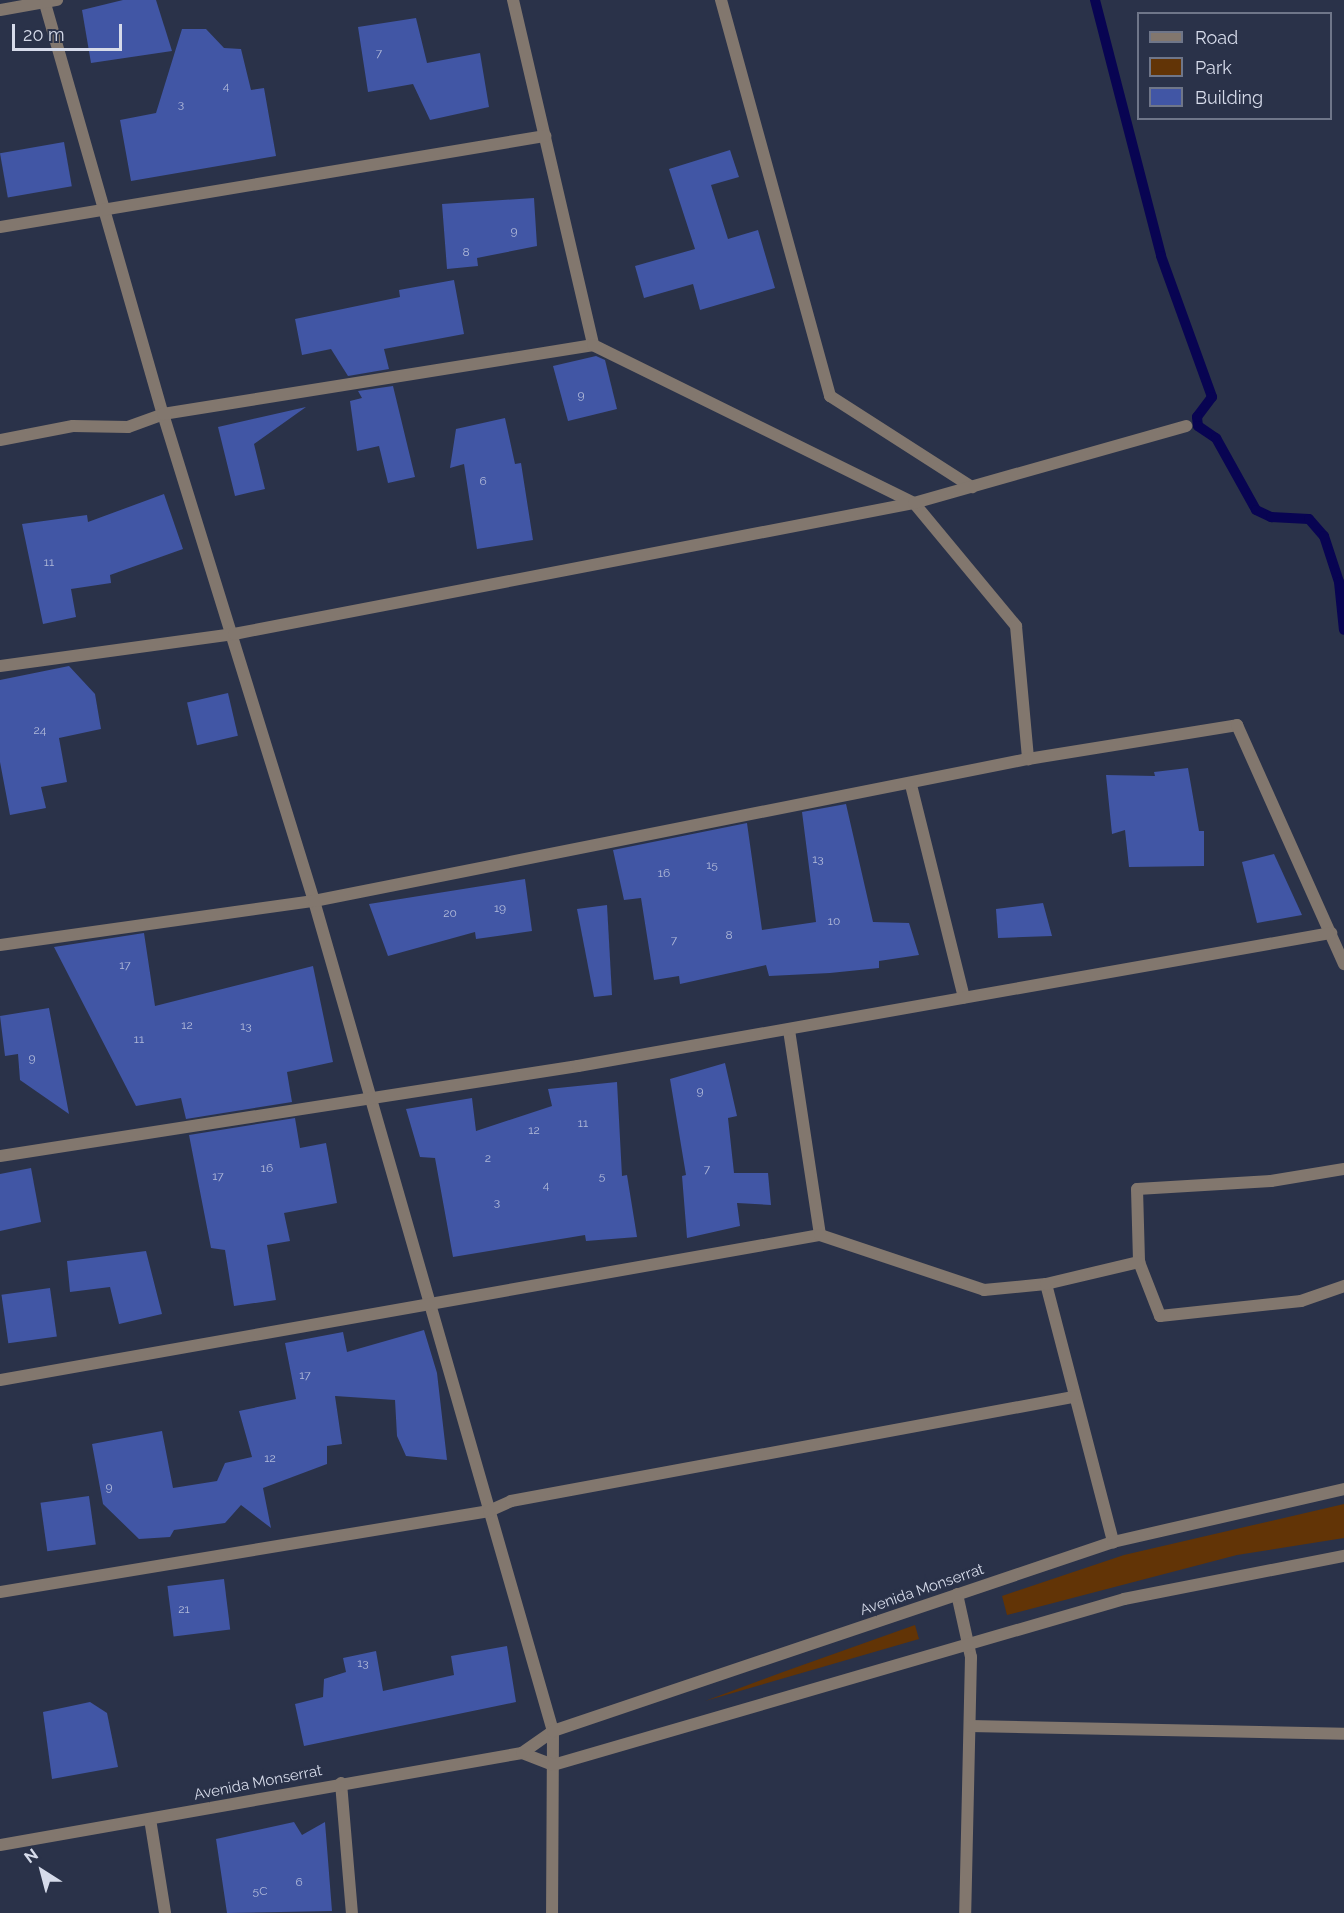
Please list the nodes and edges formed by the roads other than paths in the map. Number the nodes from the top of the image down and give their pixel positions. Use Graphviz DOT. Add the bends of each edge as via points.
graph roads {
  1 [pos="513,0"];
  2 [pos="721,0"];
  3 [pos="49,1"];
  4 [pos="0,10"];
  5 [pos="545,136"];
  6 [pos="105,210"];
  7 [pos="0,227"];
  8 [pos="593,345"];
  9 [pos="163,414"];
  10 [pos="1186,426"];
  11 [pos="0,440"];
  12 [pos="972,487"];
  13 [pos="914,503"];
  14 [pos="234,634"];
  15 [pos="0,666"];
  16 [pos="1028,759"];
  17 [pos="911,785"];
  18 [pos="314,901"];
  19 [pos="1331,933"];
  20 [pos="0,945"];
  21 [pos="1344,964"];
  22 [pos="964,997"];
  23 [pos="789,1029"];
  24 [pos="370,1100"];
  25 [pos="0,1156"];
  26 [pos="1344,1169"];
  27 [pos="820,1235"];
  28 [pos="1139,1262"];
  29 [pos="1046,1284"];
  30 [pos="1344,1286"];
  31 [pos="428,1304"];
  32 [pos="0,1380"];
  33 [pos="1073,1397"];
  34 [pos="1344,1489"];
  35 [pos="489,1511"];
  36 [pos="1113,1542"];
  37 [pos="1344,1556"];
  38 [pos="0,1592"];
  39 [pos="957,1594"];
  40 [pos="969,1643"];
  41 [pos="970,1726"];
  42 [pos="553,1731"];
  43 [pos="1344,1734"];
  44 [pos="522,1753"];
  45 [pos="553,1765"];
  46 [pos="341,1783"];
  47 [pos="150,1819"];
  48 [pos="0,1845"];
  49 [pos="165,1913"];
  50 [pos="352,1913"];
  51 [pos="552,1913"];
  52 [pos="965,1913"];
  1 -- 5 [label="street"];
  2 -- 12 [label="street" via="830,396"];
  3 -- 4 [label="street"];
  3 -- 6 [label="street"];
  5 -- 6 [label="street"];
  5 -- 8 [label="street"];
  6 -- 7 [label="street"];
  6 -- 9 [label="street"];
  8 -- 9 [label="street"];
  8 -- 13 [label="street"];
  9 -- 11 [label="street" via="128,427 73,426"];
  9 -- 14 [label="street"];
  10 -- 12 [label="street"];
  12 -- 13 [label="street"];
  13 -- 14 [label="street"];
  13 -- 16 [label="street" via="1016,626"];
  14 -- 15 [label="street"];
  14 -- 18 [label="street"];
  16 -- 17 [label="street"];
  16 -- 19 [label="street" via="1237,725"];
  17 -- 18 [label="street" via="673,827"];
  17 -- 22 [label="street"];
  18 -- 20 [label="street"];
  18 -- 24 [label="street"];
  19 -- 21 [label="street"];
  19 -- 22 [label="street"];
  22 -- 23 [label="street"];
  23 -- 24 [label="street"];
  23 -- 27 [label="street"];
  24 -- 25 [label="street"];
  24 -- 31 [label="street"];
  26 -- 28 [label="street" via="1271,1180 1137,1189"];
  27 -- 29 [label="street" via="984,1290"];
  27 -- 31 [label="street"];
  28 -- 29 [label="street"];
  28 -- 30 [label="street" via="1160,1316 1301,1301"];
  29 -- 33 [label="street"];
  31 -- 32 [label="street"];
  31 -- 35 [label="street"];
  33 -- 35 [label="street" via="511,1501"];
  33 -- 36 [label="street"];
  34 -- 36 [label="street, Avenida Monserrat"];
  35 -- 38 [label="street"];
  35 -- 42 [label="street"];
  36 -- 39 [label="street, Avenida Monserrat"];
  37 -- 40 [label="street" via="1124,1599"];
  39 -- 40 [label="street"];
  39 -- 42 [label="street, Avenida Monserrat"];
  40 -- 41 [label="street"];
  40 -- 45 [label="street"];
  41 -- 43 [label="street"];
  41 -- 52 [label="street"];
  42 -- 44 [label="street, Avenida Monserrat"];
  42 -- 45 [label="street"];
  44 -- 45 [label="street"];
  44 -- 46 [label="street, Avenida Monserrat"];
  45 -- 51 [label="street"];
  46 -- 47 [label="street, Avenida Monserrat"];
  46 -- 50 [label="street"];
  47 -- 48 [label="street, Avenida Monserrat"];
  47 -- 49 [label="street"];
}
